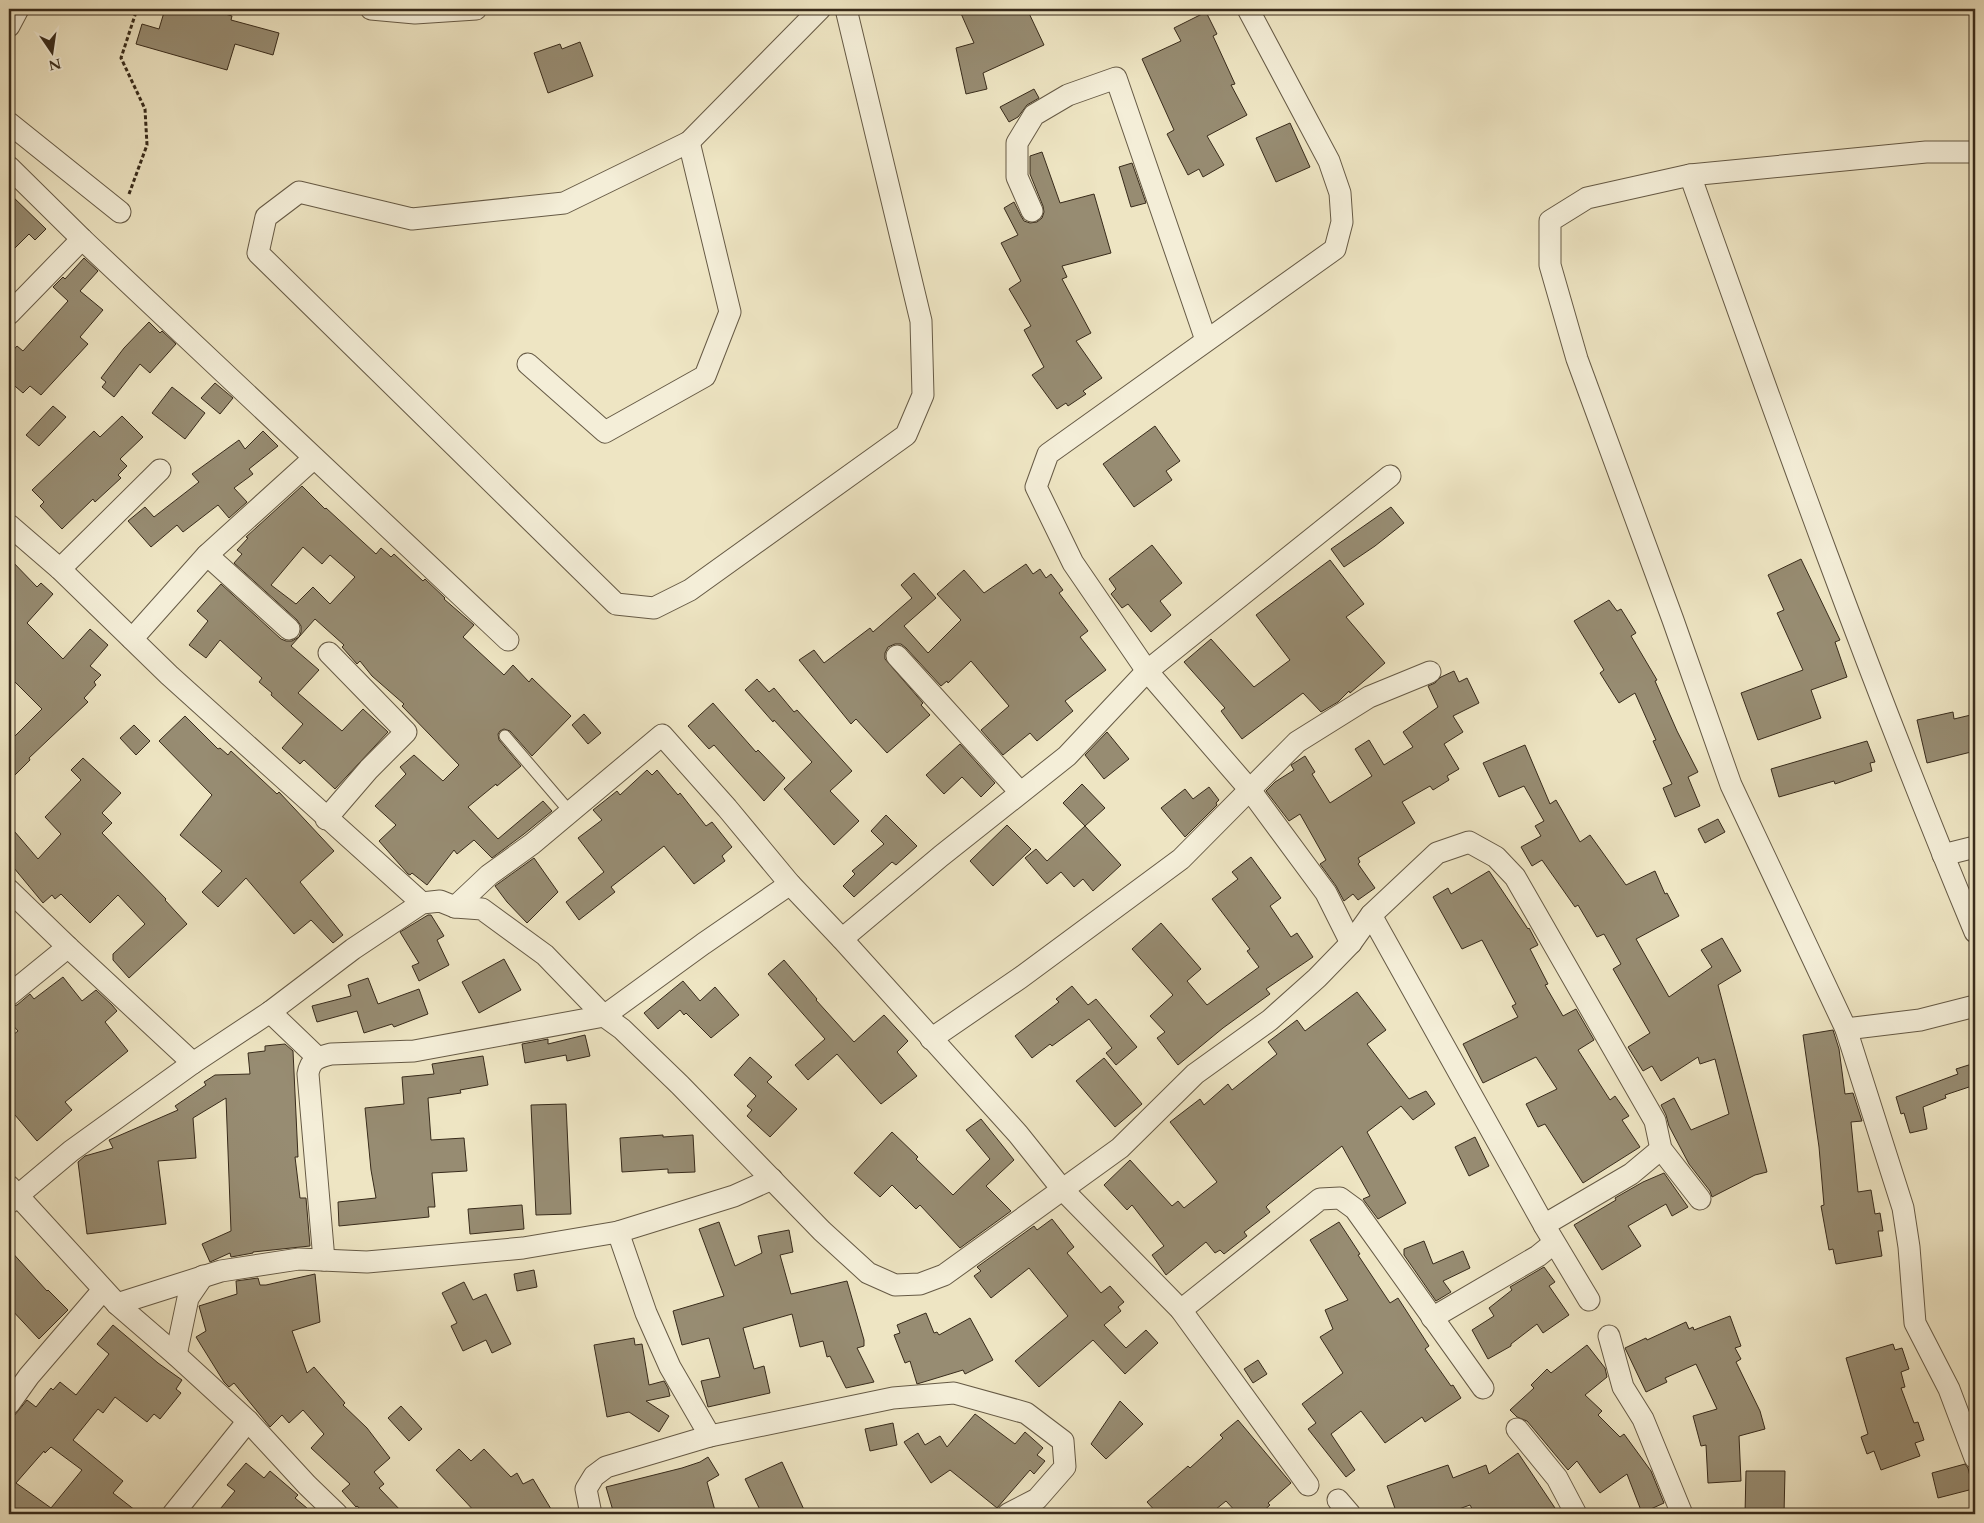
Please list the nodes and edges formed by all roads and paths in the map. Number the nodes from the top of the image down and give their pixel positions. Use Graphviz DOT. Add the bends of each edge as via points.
graph roads {
  1 [pos="18,9"];
  2 [pos="137,9"];
  3 [pos="371,9"];
  4 [pos="476,9"];
  5 [pos="820,9"];
  6 [pos="846,9"];
  7 [pos="1248,9"];
  8 [pos="9,26"];
  9 [pos="9,123"];
  10 [pos="689,142"];
  11 [pos="1975,152"];
  12 [pos="9,167"];
  13 [pos="1690,175"];
  14 [pos="1032,211"];
  15 [pos="120,212"];
  16 [pos="82,239"];
  17 [pos="9,314"];
  18 [pos="1206,340"];
  19 [pos="528,364"];
  20 [pos="314,458"];
  21 [pos="160,470"];
  22 [pos="1390,476"];
  23 [pos="9,525"];
  24 [pos="207,555"];
  25 [pos="60,569"];
  26 [pos="289,629"];
  27 [pos="132,640"];
  28 [pos="508,640"];
  29 [pos="329,653"];
  30 [pos="897,656"];
  31 [pos="1147,672"];
  32 [pos="1430,672"];
  33 [pos="505,736"];
  34 [pos="1250,790"];
  35 [pos="1020,792"];
  36 [pos="570,812"];
  37 [pos="326,819"];
  38 [pos="1975,847"];
  39 [pos="1943,855"];
  40 [pos="790,884"];
  41 [pos="9,890"];
  42 [pos="422,904"];
  43 [pos="455,907"];
  44 [pos="1371,915"];
  45 [pos="1975,932"];
  46 [pos="842,939"];
  47 [pos="1350,943"];
  48 [pos="68,947"];
  49 [pos="9,995"];
  50 [pos="1975,1006"];
  51 [pos="270,1012"];
  52 [pos="604,1016"];
  53 [pos="1846,1029"];
  54 [pos="931,1039"];
  55 [pos="317,1057"];
  56 [pos="193,1063"];
  57 [pos="1661,1149"];
  58 [pos="772,1179"];
  59 [pos="1062,1189"];
  60 [pos="12,1195"];
  61 [pos="1700,1199"];
  62 [pos="1544,1225"];
  63 [pos="618,1232"];
  64 [pos="1554,1243"];
  65 [pos="324,1260"];
  66 [pos="203,1276"];
  67 [pos="110,1297"];
  68 [pos="1589,1300"];
  69 [pos="1181,1310"];
  70 [pos="1432,1318"];
  71 [pos="1609,1336"];
  72 [pos="176,1355"];
  73 [pos="1483,1388"];
  74 [pos="9,1404"];
  75 [pos="248,1421"];
  76 [pos="1517,1429"];
  77 [pos="710,1436"];
  78 [pos="1975,1458"];
  79 [pos="1308,1484"];
  80 [pos="173,1514"];
  81 [pos="337,1514"];
  82 [pos="591,1514"];
  83 [pos="1008,1514"];
  84 [pos="1576,1514"];
  85 [pos="1682,1514"];
  1 -- 8 [label="street"];
  2 -- 15 [label="path" via="120,58 145,109 147,145 132,190"];
  3 -- 4 [label="street" via="415,13"];
  5 -- 10 [label="street"];
  6 -- 10 [label="street" via="921,321 923,395 906,435 690,590 654,608 616,604 258,253 266,218 299,192 412,219 564,203"];
  7 -- 18 [label="street" via="1329,161 1340,193 1342,222 1335,248"];
  9 -- 15 [label="street"];
  10 -- 19 [label="street" via="730,312 705,376 605,432"];
  11 -- 13 [label="street" via="1926,152"];
  12 -- 16 [label="street"];
  13 -- 39 [label="street" via="1799,481"];
  13 -- 53 [label="street" via="1586,198 1550,221 1550,265 1577,359 1731,785"];
  14 -- 18 [label="street" via="1017,177 1017,143 1034,115 1068,95 1116,78"];
  16 -- 17 [label="street"];
  16 -- 20 [label="street"];
  18 -- 31 [label="street" via="1048,454 1036,488 1073,563"];
  20 -- 24 [label="street"];
  20 -- 28 [label="street"];
  21 -- 25 [label="street"];
  22 -- 31 [label="street"];
  23 -- 25 [label="street"];
  24 -- 26 [label="street"];
  24 -- 27 [label="street"];
  25 -- 27 [label="street"];
  27 -- 37 [label="street"];
  29 -- 37 [label="street" via="406,732"];
  30 -- 35 [label="street"];
  31 -- 34 [label="street"];
  31 -- 35 [label="street" via="1067,756"];
  32 -- 34 [label="street" via="1369,697 1297,742"];
  33 -- 36 [label="lane"];
  34 -- 47 [label="street" via="1326,893"];
  34 -- 54 [label="street" via="1181,859"];
  35 -- 46 [label="street"];
  36 -- 40 [label="street" via="662,735"];
  36 -- 43 [label="street" via="489,875"];
  37 -- 42 [label="street"];
  38 -- 39 [label="street"];
  39 -- 45 [label="street"];
  40 -- 46 [label="street"];
  40 -- 52 [label="street"];
  41 -- 48 [label="street"];
  42 -- 43 [label="street" via="440,901"];
  42 -- 51 [label="street" via="353,949"];
  43 -- 52 [label="street" via="482,909 545,955"];
  44 -- 47 [label="street"];
  44 -- 57 [label="street" via="1437,853 1469,842 1496,857 1515,877 1655,1121"];
  44 -- 62 [label="street"];
  46 -- 54 [label="street"];
  47 -- 59 [label="street" via="1270,1020 1195,1074 1120,1148"];
  48 -- 49 [label="street"];
  48 -- 56 [label="street"];
  50 -- 53 [label="street" via="1920,1020"];
  51 -- 55 [label="street"];
  51 -- 56 [label="street"];
  52 -- 55 [label="street" via="414,1051"];
  52 -- 58 [label="street" via="673,1079"];
  53 -- 78 [label="street" via="1903,1208 1915,1323 1949,1389"];
  54 -- 59 [label="street" via="1018,1134"];
  55 -- 65 [label="street" via="309,1065 308,1074"];
  56 -- 60 [label="street"];
  57 -- 61 [label="street"];
  57 -- 62 [label="street" via="1631,1174"];
  58 -- 59 [label="street" via="822,1231 868,1272 895,1285 920,1284 944,1275"];
  58 -- 63 [label="street" via="734,1196"];
  59 -- 69 [label="street"];
  60 -- 67 [label="street"];
  62 -- 64 [label="street"];
  63 -- 65 [label="street" via="523,1248 367,1262"];
  63 -- 77 [label="street" via="646,1313 670,1367"];
  64 -- 68 [label="street"];
  64 -- 70 [label="street" via="1538,1256"];
  65 -- 66 [label="street" via="299,1259"];
  66 -- 67 [label="street"];
  66 -- 72 [label="street" via="188,1298"];
  67 -- 72 [label="street"];
  67 -- 74 [label="street" via="29,1376"];
  69 -- 70 [label="street" via="1320,1199 1340,1198 1355,1209"];
  69 -- 79 [label="street"];
  70 -- 73 [label="street"];
  71 -- 85 [label="street" via="1623,1387 1643,1419"];
  72 -- 75 [label="street"];
  75 -- 80 [label="street"];
  75 -- 81 [label="street"];
  76 -- 84 [label="street" via="1557,1478"];
  77 -- 82 [label="street" via="606,1468 594,1476 586,1489"];
  77 -- 83 [label="street" via="893,1398 954,1393 1026,1412 1063,1441 1066,1467 1037,1499"];
}
